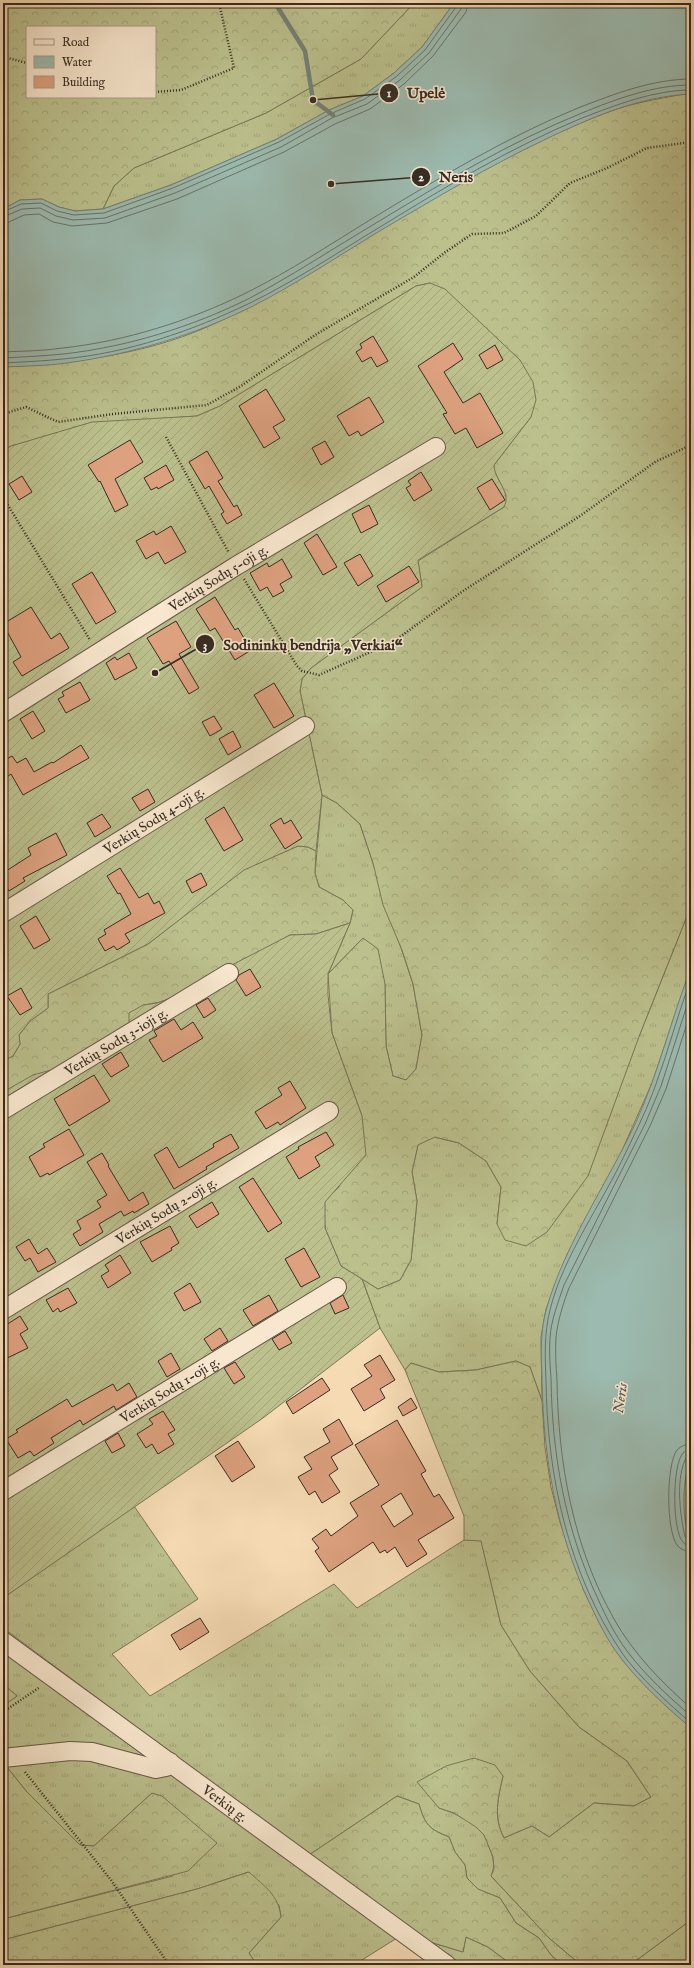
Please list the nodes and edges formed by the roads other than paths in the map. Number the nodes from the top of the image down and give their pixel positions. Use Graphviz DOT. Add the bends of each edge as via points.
graph roads {
  1 [pos="436,447"];
  2 [pos="3,713"];
  3 [pos="305,726"];
  4 [pos="3,913"];
  5 [pos="229,973"];
  6 [pos="3,1110"];
  7 [pos="329,1111"];
  8 [pos="337,1287"];
  9 [pos="3,1310"];
  10 [pos="3,1491"];
  11 [pos="3,1641"];
  12 [pos="4,1758"];
  13 [pos="170,1762"];
  14 [pos="447,1965"];
  1 -- 2 [label="street, Verkių Sodų 5-oji g." via="236,566"];
  3 -- 4 [label="street, Verkių Sodų 4-oji g."];
  5 -- 6 [label="street, Verkių Sodų 3-ioji g."];
  7 -- 9 [label="street, Verkių Sodų 2-oji g."];
  8 -- 10 [label="street, Verkių Sodų 1-oji g."];
  11 -- 13 [label="street, Verkių g."];
  12 -- 13 [label="street" via="70,1751 92,1752 156,1769 166,1767"];
  13 -- 14 [label="street, Verkių g."];
}
